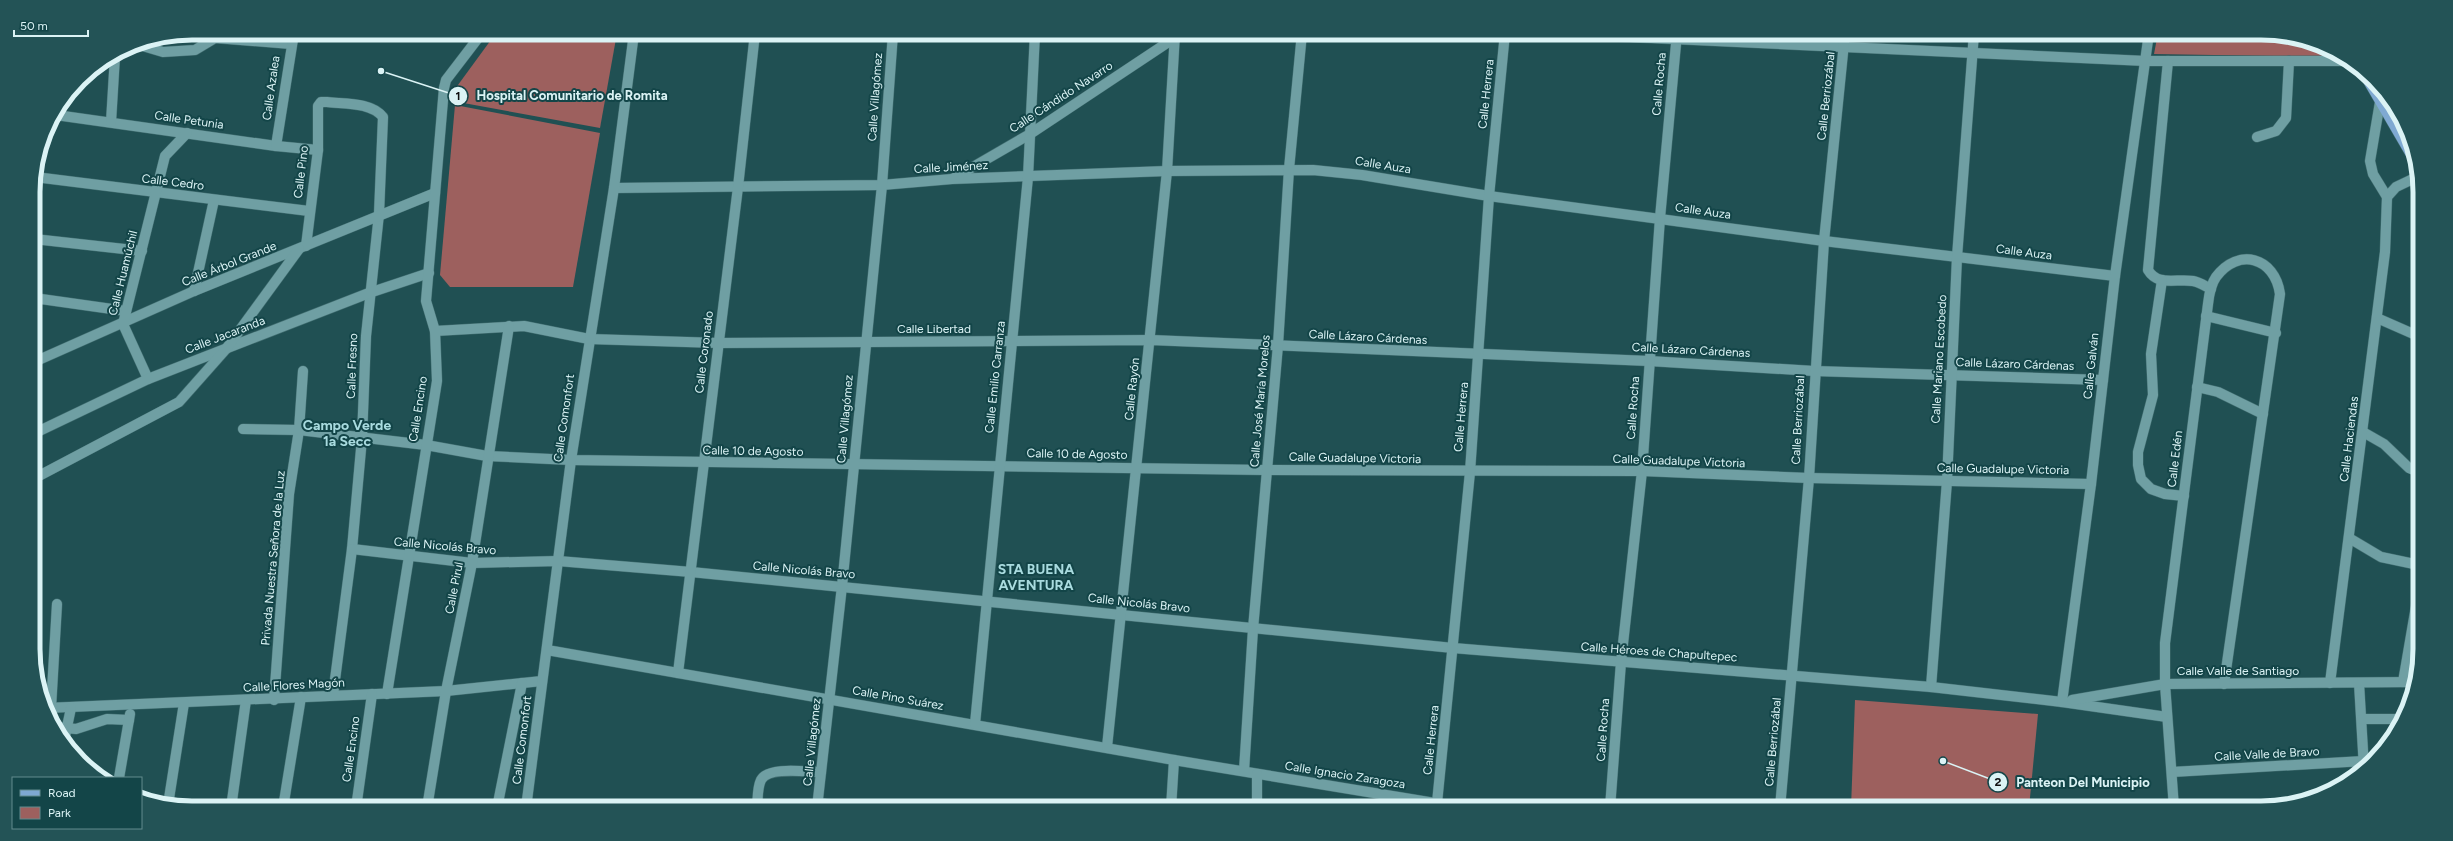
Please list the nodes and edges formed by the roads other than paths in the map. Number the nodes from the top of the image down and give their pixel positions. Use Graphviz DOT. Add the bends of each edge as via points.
graph roads {
  1 [pos="212,40"];
  2 [pos="240,40"];
  3 [pos="292,40"];
  4 [pos="477,40"];
  5 [pos="633,40"];
  6 [pos="754,40"];
  7 [pos="892,40"];
  8 [pos="1036,40"];
  9 [pos="1170,40"];
  10 [pos="1177,40"];
  11 [pos="1301,40"];
  12 [pos="1504,40"];
  13 [pos="1677,40"];
  14 [pos="1727,40"];
  15 [pos="1844,40"];
  16 [pos="1973,40"];
  17 [pos="2148,40"];
  18 [pos="291,44"];
  19 [pos="146,47"];
  20 [pos="1844,47"];
  21 [pos="1972,53"];
  22 [pos="115,61"];
  23 [pos="2146,61"];
  24 [pos="2168,61"];
  25 [pos="2289,61"];
  26 [pos="2338,61"];
  27 [pos="2373,90"];
  28 [pos="2380,102"];
  29 [pos="378,110"];
  30 [pos="60,116"];
  31 [pos="111,122"];
  32 [pos="187,133"];
  33 [pos="1030,134"];
  34 [pos="2257,137"];
  35 [pos="276,146"];
  36 [pos="2406,146"];
  37 [pos="318,150"];
  38 [pos="1289,169"];
  39 [pos="1167,171"];
  40 [pos="1028,177"];
  41 [pos="40,178"];
  42 [pos="952,179"];
  43 [pos="2413,179"];
  44 [pos="882,185"];
  45 [pos="738,186"];
  46 [pos="614,188"];
  47 [pos="155,193"];
  48 [pos="435,193"];
  49 [pos="1489,196"];
  50 [pos="2387,197"];
  51 [pos="214,200"];
  52 [pos="309,211"];
  53 [pos="379,214"];
  54 [pos="1660,218"];
  55 [pos="40,240"];
  56 [pos="1824,241"];
  57 [pos="302,247"];
  58 [pos="142,251"];
  59 [pos="1957,257"];
  60 [pos="429,273"];
  61 [pos="2114,276"];
  62 [pos="2162,280"];
  63 [pos="2211,289"];
  64 [pos="194,291"];
  65 [pos="369,293"];
  66 [pos="40,299"];
  67 [pos="126,311"];
  68 [pos="2206,316"];
  69 [pos="2377,318"];
  70 [pos="123,324"];
  71 [pos="509,326"];
  72 [pos="435,331"];
  73 [pos="2276,332"];
  74 [pos="2413,334"];
  75 [pos="589,339"];
  76 [pos="1150,340"];
  77 [pos="1011,341"];
  78 [pos="718,342"];
  79 [pos="866,342"];
  80 [pos="1278,345"];
  81 [pos="226,349"];
  82 [pos="1479,355"];
  83 [pos="40,359"];
  84 [pos="1649,361"];
  85 [pos="303,371"];
  86 [pos="1814,371"];
  87 [pos="1952,374"];
  88 [pos="148,379"];
  89 [pos="2103,380"];
  90 [pos="2197,387"];
  91 [pos="2263,414"];
  92 [pos="243,429"];
  93 [pos="40,430"];
  94 [pos="299,430"];
  95 [pos="2363,432"];
  96 [pos="362,438"];
  97 [pos="426,446"];
  98 [pos="487,456"];
  99 [pos="571,460"];
  100 [pos="704,463"];
  101 [pos="854,465"];
  102 [pos="999,466"];
  103 [pos="1136,467"];
  104 [pos="1266,470"];
  105 [pos="2413,470"];
  106 [pos="1642,471"];
  107 [pos="1470,472"];
  108 [pos="40,475"];
  109 [pos="1809,478"];
  110 [pos="1947,481"];
  111 [pos="2091,484"];
  112 [pos="2184,496"];
  113 [pos="2349,538"];
  114 [pos="352,549"];
  115 [pos="409,556"];
  116 [pos="558,561"];
  117 [pos="472,563"];
  118 [pos="2413,564"];
  119 [pos="691,572"];
  120 [pos="842,586"];
  121 [pos="986,600"];
  122 [pos="57,604"];
  123 [pos="1121,615"];
  124 [pos="1253,629"];
  125 [pos="2413,637"];
  126 [pos="1453,648"];
  127 [pos="547,650"];
  128 [pos="1621,662"];
  129 [pos="678,673"];
  130 [pos="1793,675"];
  131 [pos="542,681"];
  132 [pos="2403,682"];
  133 [pos="2409,682"];
  134 [pos="522,683"];
  135 [pos="2330,683"];
  136 [pos="2359,683"];
  137 [pos="2165,684"];
  138 [pos="2224,684"];
  139 [pos="1931,687"];
  140 [pos="446,691"];
  141 [pos="372,694"];
  142 [pos="387,694"];
  143 [pos="333,695"];
  144 [pos="301,697"];
  145 [pos="246,700"];
  146 [pos="274,700"];
  147 [pos="829,700"];
  148 [pos="50,701"];
  149 [pos="2062,702"];
  150 [pos="184,703"];
  151 [pos="131,706"];
  152 [pos="52,708"];
  153 [pos="71,708"];
  154 [pos="2168,717"];
  155 [pos="2362,719"];
  156 [pos="2396,719"];
  157 [pos="129,720"];
  158 [pos="975,724"];
  159 [pos="62,728"];
  160 [pos="67,728"];
  161 [pos="66,733"];
  162 [pos="1107,747"];
  163 [pos="1174,760"];
  164 [pos="2364,760"];
  165 [pos="2358,765"];
  166 [pos="1244,771"];
  167 [pos="821,772"];
  168 [pos="2172,772"];
  169 [pos="1257,774"];
  170 [pos="119,777"];
  171 [pos="169,799"];
  172 [pos="233,801"];
  173 [pos="284,801"];
  174 [pos="357,801"];
  175 [pos="428,801"];
  176 [pos="498,801"];
  177 [pos="527,801"];
  178 [pos="758,801"];
  179 [pos="818,801"];
  180 [pos="1172,801"];
  181 [pos="1258,801"];
  182 [pos="1406,801"];
  183 [pos="1437,801"];
  184 [pos="1611,801"];
  185 [pos="1781,801"];
  186 [pos="2174,801"];
  1 -- 19 [label="street" via="195,50 163,52"];
  2 -- 18 [label="street"];
  3 -- 18 [label="street, Calle Azalea"];
  4 -- 48 [label="street, Calle Encino" via="446,80"];
  5 -- 46 [label="street, Calle Comonfort"];
  6 -- 45 [label="street, Calle Coronado"];
  7 -- 44 [label="street, Calle Villagómez"];
  8 -- 33 [label="street, Calle Emilio Carranza"];
  9 -- 33 [label="street, Calle Cándido Navarro"];
  10 -- 39 [label="street, Calle Rayón"];
  11 -- 38 [label="street, Calle José María Morelos"];
  12 -- 49 [label="street, Calle Herrera"];
  13 -- 54 [label="street, Calle Rocha"];
  14 -- 20 [label="street"];
  15 -- 20 [label="street, Calle Berriozábal"];
  16 -- 21 [label="street, Calle Mariano Escobedo"];
  17 -- 23 [label="street, Calle Galván"];
  18 -- 35 [label="street, Calle Azalea"];
  20 -- 21 [label="street"];
  20 -- 56 [label="street, Calle Berriozábal"];
  21 -- 23 [label="street"];
  21 -- 59 [label="street, Calle Mariano Escobedo"];
  22 -- 31 [label="street"];
  23 -- 24 [label="street"];
  23 -- 61 [label="street, Calle Galván"];
  24 -- 25 [label="street"];
  24 -- 62 [label="street" via="2148,264 2152,276"];
  25 -- 26 [label="street"];
  25 -- 34 [label="street" via="2286,118 2276,131"];
  27 -- 28 [label="main road"];
  28 -- 36 [label="main road"];
  28 -- 50 [label="street" via="2370,161 2373,174"];
  29 -- 37 [label="street, Calle Pino" via="321,102 318,106"];
  29 -- 53 [label="street, Calle Fresno" via="383,117"];
  30 -- 31 [label="street, Calle Petunia"];
  31 -- 32 [label="street, Calle Petunia"];
  32 -- 35 [label="street, Calle Petunia"];
  32 -- 47 [label="street, Calle Huamúchil" via="165,156"];
  33 -- 40 [label="street, Calle Emilio Carranza"];
  33 -- 42 [label="street, Calle Cándido Navarro"];
  35 -- 37 [label="street, Calle Petunia"];
  37 -- 52 [label="street, Calle Pino"];
  38 -- 39 [label="street, Calle Jiménez"];
  38 -- 49 [label="street, Calle Auza" via="1356,174"];
  38 -- 80 [label="street, Calle José María Morelos"];
  39 -- 40 [label="street, Calle Jiménez"];
  39 -- 76 [label="street, Calle Rayón"];
  40 -- 42 [label="street, Calle Jiménez"];
  40 -- 77 [label="street, Calle Emilio Carranza"];
  41 -- 47 [label="street, Calle Cedro"];
  42 -- 44 [label="street, Calle Jiménez"];
  43 -- 50 [label="street" via="2396,186"];
  44 -- 45 [label="street, Calle Jiménez"];
  44 -- 79 [label="street, Calle Villagómez"];
  45 -- 46 [label="street, Calle Jiménez"];
  45 -- 78 [label="street, Calle Coronado"];
  46 -- 75 [label="street, Calle Comonfort"];
  47 -- 51 [label="street, Calle Cedro"];
  47 -- 58 [label="street, Calle Huamúchil"];
  48 -- 53 [label="street, Calle Árbol Grande"];
  48 -- 60 [label="street, Calle Encino"];
  49 -- 54 [label="street, Calle Auza"];
  49 -- 82 [label="street, Calle Herrera"];
  50 -- 69 [label="street, Calle Haciendas" via="2385,252"];
  51 -- 52 [label="street, Calle Cedro"];
  51 -- 64 [label="street"];
  52 -- 57 [label="street, Calle Pino"];
  53 -- 57 [label="street, Calle Árbol Grande"];
  53 -- 65 [label="street, Calle Fresno"];
  54 -- 56 [label="street, Calle Auza"];
  54 -- 84 [label="street, Calle Rocha"];
  55 -- 58 [label="street"];
  56 -- 59 [label="street, Calle Auza"];
  56 -- 86 [label="street, Calle Berriozábal"];
  57 -- 64 [label="street, Calle Árbol Grande"];
  57 -- 81 [label="street"];
  58 -- 67 [label="street, Calle Huamúchil"];
  59 -- 61 [label="street, Calle Auza"];
  59 -- 87 [label="street, Calle Mariano Escobedo"];
  60 -- 65 [label="street, Calle Jacaranda"];
  60 -- 72 [label="street, Calle Encino" via="426,301"];
  61 -- 89 [label="street, Calle Galván"];
  62 -- 63 [label="street" via="2192,281"];
  62 -- 112 [label="street" via="2151,354 2153,395 2138,452 2138,465 2141,479 2151,489"];
  63 -- 68 [label="street, Calle Edén"];
  63 -- 73 [label="street, Calle Edén" via="2216,277 2237,262 2250,259 2262,262 2272,269 2278,280 2280,294"];
  64 -- 70 [label="street, Calle Árbol Grande"];
  65 -- 81 [label="street, Calle Jacaranda"];
  65 -- 96 [label="street, Calle Fresno"];
  66 -- 67 [label="street"];
  67 -- 70 [label="street, Calle Huamúchil"];
  68 -- 73 [label="street"];
  68 -- 90 [label="street, Calle Edén"];
  69 -- 74 [label="street"];
  69 -- 95 [label="street, Calle Haciendas"];
  70 -- 83 [label="street, Calle Árbol Grande"];
  70 -- 88 [label="street, Calle Huamúchil"];
  71 -- 72 [label="street, Calle Libertad"];
  71 -- 75 [label="street, Calle Libertad" via="539,328"];
  71 -- 98 [label="street, Calle Pirul"];
  72 -- 97 [label="street, Calle Encino" via="437,381"];
  73 -- 91 [label="street"];
  75 -- 78 [label="street, Calle Libertad"];
  75 -- 99 [label="street, Calle Comonfort"];
  76 -- 77 [label="street, Calle Libertad"];
  76 -- 80 [label="street, Calle Libertad"];
  76 -- 103 [label="street, Calle Rayón"];
  77 -- 79 [label="street, Calle Libertad"];
  77 -- 102 [label="street, Calle Emilio Carranza"];
  78 -- 79 [label="street, Calle Libertad"];
  78 -- 100 [label="street, Calle Coronado"];
  79 -- 101 [label="street, Calle Villagómez"];
  80 -- 82 [label="street, Calle Lázaro Cárdenas"];
  80 -- 104 [label="street, Calle José María Morelos"];
  81 -- 88 [label="street, Calle Jacaranda"];
  81 -- 108 [label="street" via="179,402 169,409"];
  82 -- 84 [label="street, Calle Lázaro Cárdenas"];
  82 -- 107 [label="street, Calle Herrera"];
  84 -- 86 [label="street, Calle Lázaro Cárdenas"];
  84 -- 106 [label="street, Calle Rocha"];
  85 -- 94 [label="street, Privada Nuestra Señora de la Luz"];
  86 -- 87 [label="street, Calle Lázaro Cárdenas"];
  86 -- 109 [label="street, Calle Berriozábal"];
  87 -- 89 [label="street, Calle Lázaro Cárdenas"];
  87 -- 110 [label="street, Calle Mariano Escobedo"];
  88 -- 93 [label="street, Calle Jacaranda"];
  89 -- 111 [label="street, Calle Galván"];
  90 -- 91 [label="street" via="2218,392"];
  90 -- 112 [label="street, Calle Edén"];
  91 -- 138 [label="street"];
  92 -- 94 [label="street, Calle 10 de Agosto"];
  94 -- 96 [label="street, Calle 10 de Agosto"];
  94 -- 146 [label="street, Privada Nuestra Señora de la Luz" via="289,494"];
  95 -- 105 [label="street" via="2384,444"];
  95 -- 113 [label="street, Calle Haciendas"];
  96 -- 97 [label="street, Calle 10 de Agosto"];
  96 -- 114 [label="street, Calle Fresno"];
  97 -- 98 [label="street, Calle 10 de Agosto"];
  97 -- 115 [label="street, Calle Encino"];
  98 -- 99 [label="street, Calle 10 de Agosto"];
  98 -- 117 [label="street, Calle Pirul"];
  99 -- 100 [label="street, Calle 10 de Agosto"];
  99 -- 116 [label="street, Calle Comonfort"];
  100 -- 101 [label="street, Calle 10 de Agosto"];
  100 -- 119 [label="street, Calle Coronado"];
  101 -- 102 [label="street, Calle 10 de Agosto"];
  101 -- 120 [label="street, Calle Villagómez"];
  102 -- 103 [label="street, Calle 10 de Agosto"];
  102 -- 121 [label="street, Calle Emilio Carranza"];
  103 -- 104 [label="street, Calle 10 de Agosto"];
  103 -- 123 [label="street, Calle Rayón"];
  104 -- 107 [label="street, Calle Guadalupe Victoria"];
  104 -- 124 [label="street, Calle José María Morelos"];
  106 -- 107 [label="street, Calle Guadalupe Victoria"];
  106 -- 109 [label="street, Calle Guadalupe Victoria"];
  106 -- 128 [label="street, Calle Rocha"];
  107 -- 126 [label="street, Calle Herrera"];
  109 -- 110 [label="street, Calle Guadalupe Victoria"];
  109 -- 130 [label="street, Calle Berriozábal"];
  110 -- 111 [label="street, Calle Guadalupe Victoria"];
  110 -- 139 [label="street, Calle Mariano Escobedo"];
  111 -- 149 [label="street, Calle Galván"];
  112 -- 137 [label="street, Calle Edén" via="2165,643"];
  113 -- 118 [label="street" via="2381,557"];
  113 -- 135 [label="street, Calle Haciendas"];
  114 -- 115 [label="street, Calle Nicolás Bravo"];
  114 -- 143 [label="street, Calle Fresno"];
  115 -- 117 [label="street, Calle Nicolás Bravo"];
  115 -- 142 [label="street, Calle Encino"];
  116 -- 117 [label="street, Calle Nicolás Bravo"];
  116 -- 119 [label="street, Calle Nicolás Bravo"];
  116 -- 127 [label="street, Calle Comonfort"];
  117 -- 140 [label="street, Calle Pirul"];
  119 -- 120 [label="street, Calle Nicolás Bravo"];
  119 -- 129 [label="street, Calle Coronado"];
  120 -- 121 [label="street, Calle Nicolás Bravo"];
  120 -- 147 [label="street, Calle Villagómez"];
  121 -- 123 [label="street, Calle Nicolás Bravo"];
  121 -- 158 [label="street, Calle Emilio Carranza"];
  122 -- 148 [label="street"];
  123 -- 124 [label="street, Calle Nicolás Bravo"];
  123 -- 162 [label="street, Calle Rayón"];
  124 -- 126 [label="street, Calle Héroes de Chapultepec"];
  124 -- 166 [label="street, Calle José María Morelos"];
  125 -- 132 [label="street"];
  126 -- 128 [label="street, Calle Héroes de Chapultepec"];
  126 -- 183 [label="street, Calle Herrera"];
  127 -- 129 [label="street, Calle Pino Suárez"];
  127 -- 131 [label="street, Calle Comonfort"];
  128 -- 130 [label="street, Calle Héroes de Chapultepec"];
  128 -- 184 [label="street, Calle Rocha"];
  129 -- 147 [label="street, Calle Pino Suárez"];
  130 -- 139 [label="street, Calle Héroes de Chapultepec"];
  130 -- 185 [label="street, Calle Berriozábal"];
  131 -- 134 [label="street, Calle Flores Magón"];
  131 -- 177 [label="street, Calle Comonfort"];
  132 -- 133 [label="street, Calle Valle de Santiago"];
  132 -- 136 [label="street, Calle Valle de Santiago"];
  134 -- 140 [label="street, Calle Flores Magón"];
  134 -- 176 [label="street"];
  135 -- 136 [label="street, Calle Valle de Santiago"];
  135 -- 138 [label="street, Calle Valle de Santiago"];
  136 -- 155 [label="street"];
  137 -- 138 [label="street, Calle Valle de Santiago"];
  137 -- 149 [label="street, Calle Valle de Santiago"];
  137 -- 154 [label="street, Calle Edén"];
  139 -- 149 [label="street, Calle Héroes de Chapultepec"];
  140 -- 142 [label="street, Calle Flores Magón"];
  140 -- 175 [label="street, Calle Pirul"];
  141 -- 142 [label="street, Calle Flores Magón"];
  141 -- 143 [label="street, Calle Flores Magón"];
  141 -- 174 [label="street, Calle Encino"];
  143 -- 144 [label="street, Calle Flores Magón"];
  144 -- 146 [label="street, Calle Flores Magón"];
  144 -- 173 [label="street"];
  145 -- 146 [label="street, Calle Flores Magón"];
  145 -- 150 [label="street, Calle Flores Magón"];
  145 -- 172 [label="street"];
  147 -- 158 [label="street, Calle Pino Suárez"];
  147 -- 167 [label="street, Calle Villagómez"];
  149 -- 154 [label="street"];
  150 -- 151 [label="street, Calle Flores Magón"];
  150 -- 171 [label="street"];
  151 -- 153 [label="street, Calle Flores Magón"];
  151 -- 157 [label="street"];
  152 -- 153 [label="street, Calle Flores Magón"];
  153 -- 160 [label="street"];
  154 -- 168 [label="street, Calle Edén"];
  155 -- 156 [label="street"];
  155 -- 164 [label="street"];
  157 -- 160 [label="street" via="107,719 85,728"];
  157 -- 170 [label="street"];
  158 -- 162 [label="street, Calle Pino Suárez"];
  159 -- 160 [label="street"];
  160 -- 161 [label="street"];
  162 -- 163 [label="street, Calle Pino Suárez"];
  163 -- 166 [label="street, Calle Pino Suárez"];
  163 -- 180 [label="street"];
  165 -- 168 [label="street, Calle Valle de Bravo"];
  166 -- 169 [label="street, Calle Ignacio Zaragoza"];
  167 -- 178 [label="street" via="767,773 761,779"];
  167 -- 179 [label="street, Calle Villagómez"];
  168 -- 186 [label="street, Calle Edén"];
  169 -- 181 [label="street"];
  169 -- 182 [label="street, Calle Ignacio Zaragoza"];
}
